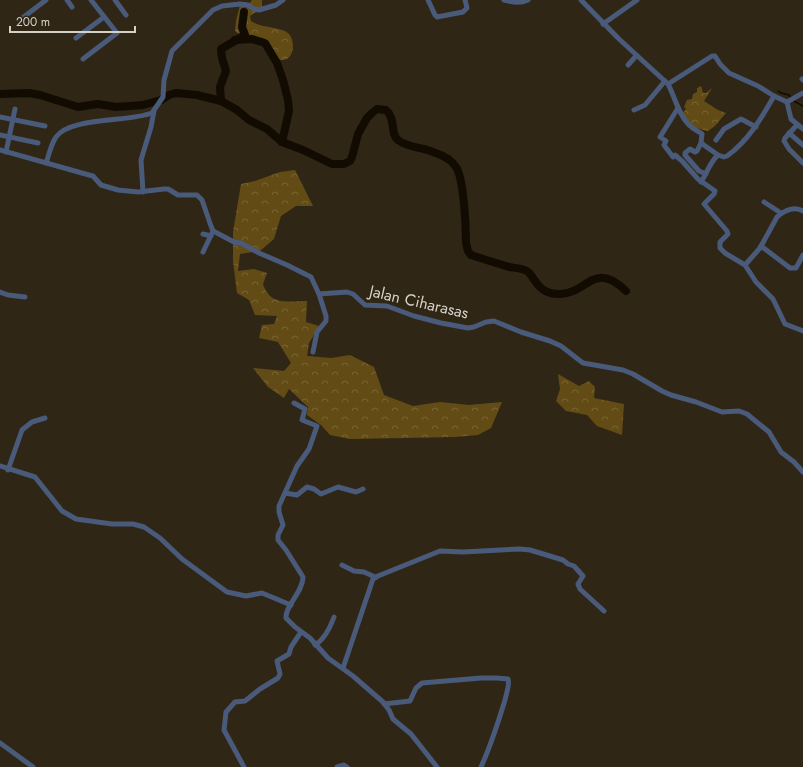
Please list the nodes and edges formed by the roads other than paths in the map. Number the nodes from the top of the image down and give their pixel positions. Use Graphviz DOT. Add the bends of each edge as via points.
graph roads {
  1 [pos="46,0"];
  2 [pos="67,0"];
  3 [pos="91,0"];
  4 [pos="115,0"];
  5 [pos="283,0"];
  6 [pos="428,0"];
  7 [pos="466,0"];
  8 [pos="504,0"];
  9 [pos="528,0"];
  10 [pos="580,0"];
  11 [pos="637,0"];
  12 [pos="72,7"];
  13 [pos="126,15"];
  14 [pos="104,17"];
  15 [pos="21,19"];
  16 [pos="603,24"];
  17 [pos="76,38"];
  18 [pos="636,56"];
  19 [pos="83,59"];
  20 [pos="628,65"];
  21 [pos="667,83"];
  22 [pos="803,93"];
  23 [pos="774,96"];
  24 [pos="786,102"];
  25 [pos="678,108"];
  26 [pos="15,109"];
  27 [pos="155,109"];
  28 [pos="634,110"];
  29 [pos="0,117"];
  30 [pos="13,119"];
  31 [pos="798,125"];
  32 [pos="45,126"];
  33 [pos="756,127"];
  34 [pos="803,130"];
  35 [pos="790,133"];
  36 [pos="0,135"];
  37 [pos="10,137"];
  38 [pos="716,140"];
  39 [pos="38,143"];
  40 [pos="701,143"];
  41 [pos="803,145"];
  42 [pos="0,150"];
  43 [pos="6,152"];
  44 [pos="718,155"];
  45 [pos="46,163"];
  46 [pos="803,163"];
  47 [pos="706,174"];
  48 [pos="701,182"];
  49 [pos="143,192"];
  50 [pos="764,202"];
  51 [pos="803,211"];
  52 [pos="781,213"];
  53 [pos="212,233"];
  54 [pos="203,234"];
  55 [pos="761,246"];
  56 [pos="203,252"];
  57 [pos="803,256"];
  58 [pos="745,265"];
  59 [pos="0,292"];
  60 [pos="320,294"];
  61 [pos="26,297"];
  62 [pos="803,331"];
  63 [pos="313,352"];
  64 [pos="294,403"];
  65 [pos="45,418"];
  66 [pos="0,466"];
  67 [pos="8,470"];
  68 [pos="803,472"];
  69 [pos="364,489"];
  70 [pos="285,493"];
  71 [pos="342,565"];
  72 [pos="375,577"];
  73 [pos="291,605"];
  74 [pos="604,611"];
  75 [pos="334,617"];
  76 [pos="301,632"];
  77 [pos="316,645"];
  78 [pos="343,668"];
  79 [pos="384,704"];
  80 [pos="0,743"];
  81 [pos="33,767"];
  82 [pos="244,767"];
  83 [pos="337,767"];
  84 [pos="347,767"];
  85 [pos="437,767"];
  86 [pos="481,767"];
  1 -- 15 [label="street"];
  2 -- 12 [label="street"];
  3 -- 14 [label="street"];
  4 -- 13 [label="street"];
  5 -- 27 [label="street" via="260,10 240,4 215,8 172,51 164,80 163,98"];
  6 -- 7 [label="street" via="437,17 463,12"];
  8 -- 9 [label="street" via="514,3"];
  10 -- 16 [label="street"];
  11 -- 16 [label="street"];
  14 -- 17 [label="street"];
  14 -- 19 [label="street" via="117,33"];
  16 -- 18 [label="street"];
  18 -- 20 [label="street"];
  18 -- 21 [label="street"];
  21 -- 23 [label="street" via="713,56 729,73"];
  21 -- 25 [label="street"];
  21 -- 28 [label="street" via="645,105"];
  22 -- 24 [label="street"];
  23 -- 24 [label="street"];
  23 -- 33 [label="street"];
  24 -- 31 [label="street" via="792,119"];
  25 -- 40 [label="street" via="690,126 702,134"];
  25 -- 48 [label="street" via="660,137 666,141 664,145 673,157 675,155 682,160"];
  26 -- 30 [label="street"];
  27 -- 45 [label="street" via="151,114 140,117 84,124 64,130 56,138"];
  27 -- 49 [label="street" via="141,160"];
  29 -- 30 [label="street"];
  30 -- 32 [label="street"];
  30 -- 37 [label="street"];
  31 -- 34 [label="street"];
  31 -- 35 [label="street"];
  33 -- 38 [label="street" via="742,118 724,129"];
  33 -- 44 [label="street" via="731,154 724,157"];
  35 -- 41 [label="street"];
  35 -- 46 [label="street" via="784,139 784,143"];
  36 -- 37 [label="street"];
  37 -- 39 [label="street"];
  37 -- 43 [label="street"];
  40 -- 44 [label="street"];
  40 -- 47 [label="street" via="695,152 690,149 685,154 699,171"];
  42 -- 43 [label="street"];
  43 -- 45 [label="street"];
  44 -- 47 [label="street"];
  45 -- 49 [label="street" via="93,176 106,187"];
  47 -- 48 [label="street"];
  48 -- 58 [label="street" via="715,191 704,206 728,234 720,242 720,248"];
  49 -- 53 [label="street" via="164,188 178,195 198,195 204,204"];
  50 -- 52 [label="street"];
  51 -- 52 [label="street" via="798,208"];
  52 -- 55 [label="street"];
  53 -- 54 [label="street"];
  53 -- 56 [label="street"];
  53 -- 60 [label="street" via="241,243 308,275"];
  55 -- 57 [label="street" via="793,269"];
  55 -- 58 [label="street"];
  58 -- 62 [label="street" via="756,282 773,299 785,324"];
  59 -- 61 [label="street"];
  60 -- 63 [label="street" via="326,321 317,332"];
  60 -- 68 [label="street, Jalan Ciharasas" via="347,292 365,305 387,306 414,316 468,328 494,321 550,341 583,363 623,370 671,395 722,412 739,411 747,414 769,432 781,452"];
  64 -- 70 [label="street" via="305,409 302,420 317,426 309,449 297,466"];
  65 -- 67 [label="street" via="32,422 22,430"];
  66 -- 67 [label="street"];
  67 -- 73 [label="street" via="35,477 62,511 76,519 144,527 227,592 246,596 262,593"];
  69 -- 70 [label="street" via="356,492 338,487 321,494 307,487 297,495"];
  70 -- 73 [label="street" via="279,509 283,525 278,540 303,577 302,585"];
  71 -- 72 [label="street"];
  72 -- 74 [label="street" via="440,551 530,550 574,566 583,576 578,584 580,589"];
  72 -- 78 [label="street" via="371,582"];
  73 -- 76 [label="street" via="286,618"];
  75 -- 77 [label="street" via="327,633"];
  76 -- 77 [label="street"];
  76 -- 82 [label="street" via="289,654 277,661 280,674 278,678 245,701 235,702 226,712 224,730"];
  77 -- 78 [label="street" via="328,658"];
  78 -- 79 [label="street"];
  79 -- 85 [label="street" via="394,719 411,734"];
  79 -- 86 [label="street" via="410,701 416,688 422,683 486,678 508,679 499,722"];
  80 -- 81 [label="street"];
  83 -- 84 [label="street"];
}
